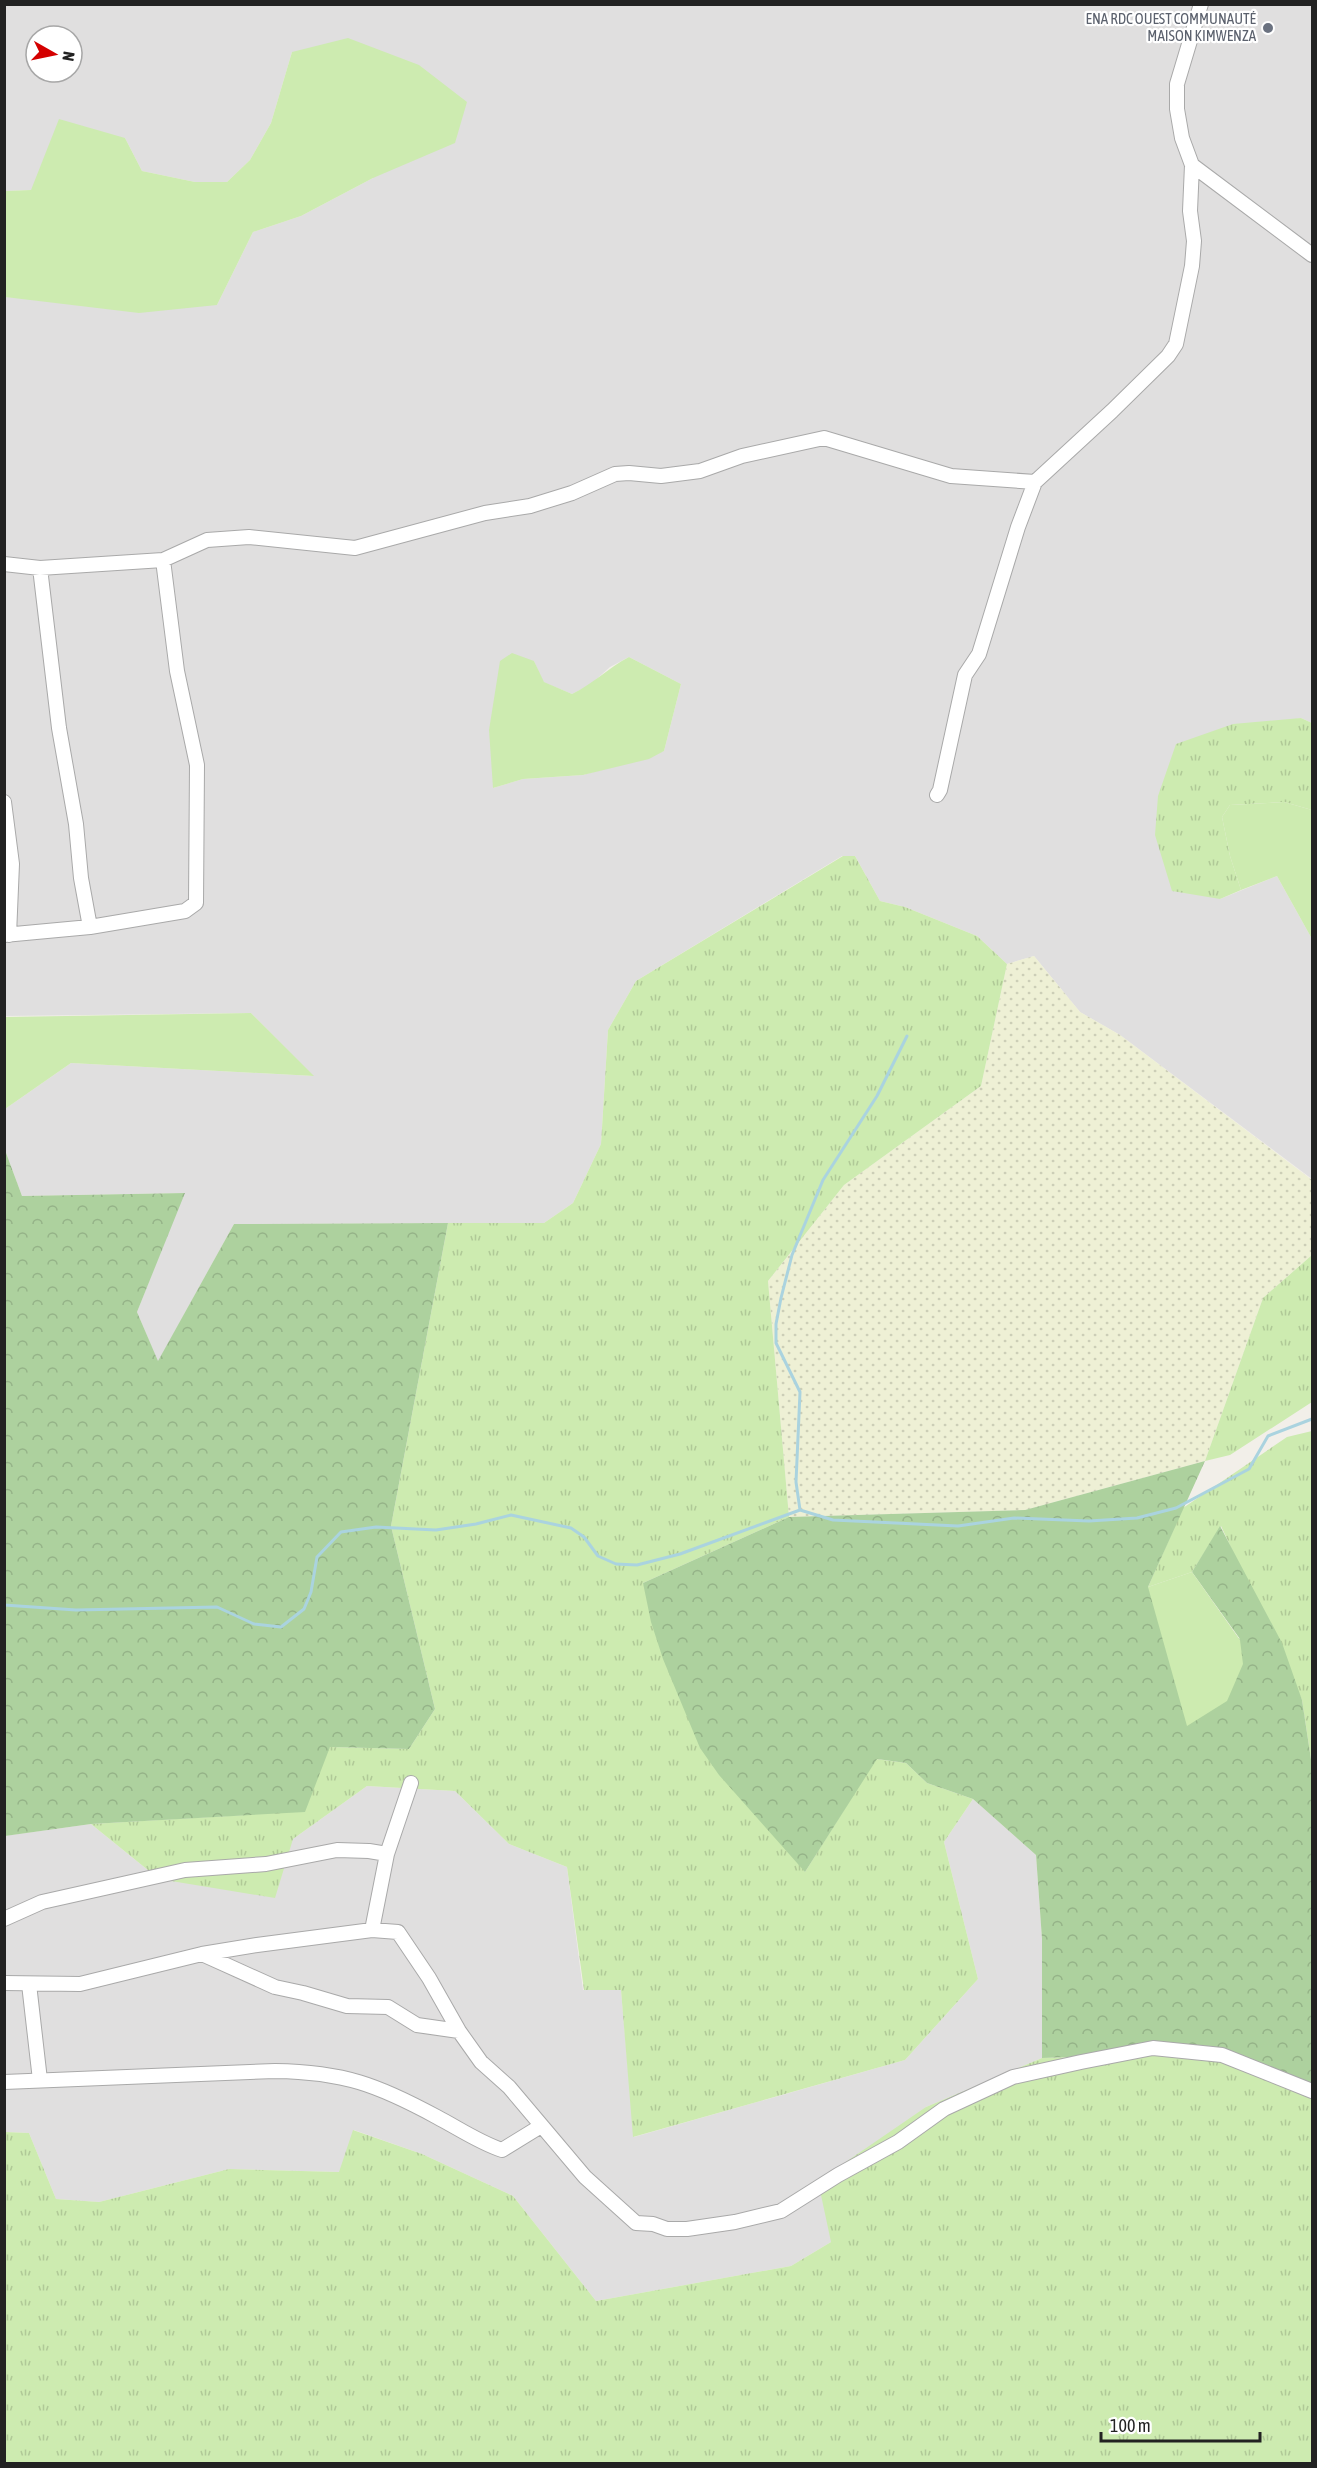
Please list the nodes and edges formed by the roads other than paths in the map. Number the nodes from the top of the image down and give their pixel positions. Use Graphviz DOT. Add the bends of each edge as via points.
graph roads {
  1 [pos="1201,4"];
  2 [pos="1192,165"];
  3 [pos="1312,255"];
  4 [pos="1035,482"];
  5 [pos="163,560"];
  6 [pos="4,564"];
  7 [pos="40,568"];
  8 [pos="937,795"];
  9 [pos="4,802"];
  10 [pos="90,927"];
  11 [pos="7,935"];
  12 [pos="411,1782"];
  13 [pos="387,1854"];
  14 [pos="4,1919"];
  15 [pos="372,1930"];
  16 [pos="202,1954"];
  17 [pos="4,1983"];
  18 [pos="29,1984"];
  19 [pos="459,2031"];
  20 [pos="40,2080"];
  21 [pos="4,2082"];
  22 [pos="1312,2091"];
  23 [pos="541,2126"];
  1 -- 2 [label="street" via="1178,84 1182,138"];
  2 -- 3 [label="street"];
  2 -- 4 [label="street" via="1193,254 1173,350"];
  4 -- 5 [label="street" via="951,476 824,438 742,456 700,471 662,476 615,474 572,494 530,506 485,513 355,548 249,537 207,540"];
  4 -- 8 [label="street" via="980,654 965,675"];
  5 -- 7 [label="street"];
  5 -- 10 [label="street" via="177,671 197,765 198,897 185,911"];
  6 -- 7 [label="street"];
  7 -- 10 [label="street" via="59,728"];
  9 -- 11 [label="street" via="12,873"];
  10 -- 11 [label="street"];
  12 -- 13 [label="street"];
  13 -- 14 [label="street" via="337,1850 266,1864 185,1870 42,1902"];
  13 -- 15 [label="street"];
  15 -- 16 [label="street"];
  15 -- 19 [label="street" via="398,1932"];
  16 -- 18 [label="street" via="80,1984"];
  16 -- 19 [label="street" via="275,1987 347,2006 388,2007 417,2025"];
  17 -- 18 [label="street"];
  18 -- 20 [label="street"];
  19 -- 23 [label="street" via="481,2062 509,2087"];
  20 -- 21 [label="street"];
  20 -- 23 [label="street" via="312,2071 383,2089 502,2150"];
  22 -- 23 [label="street" via="1222,2055 1153,2048 1013,2077 944,2109 898,2142 781,2211 687,2229 636,2223 585,2177"];
}
